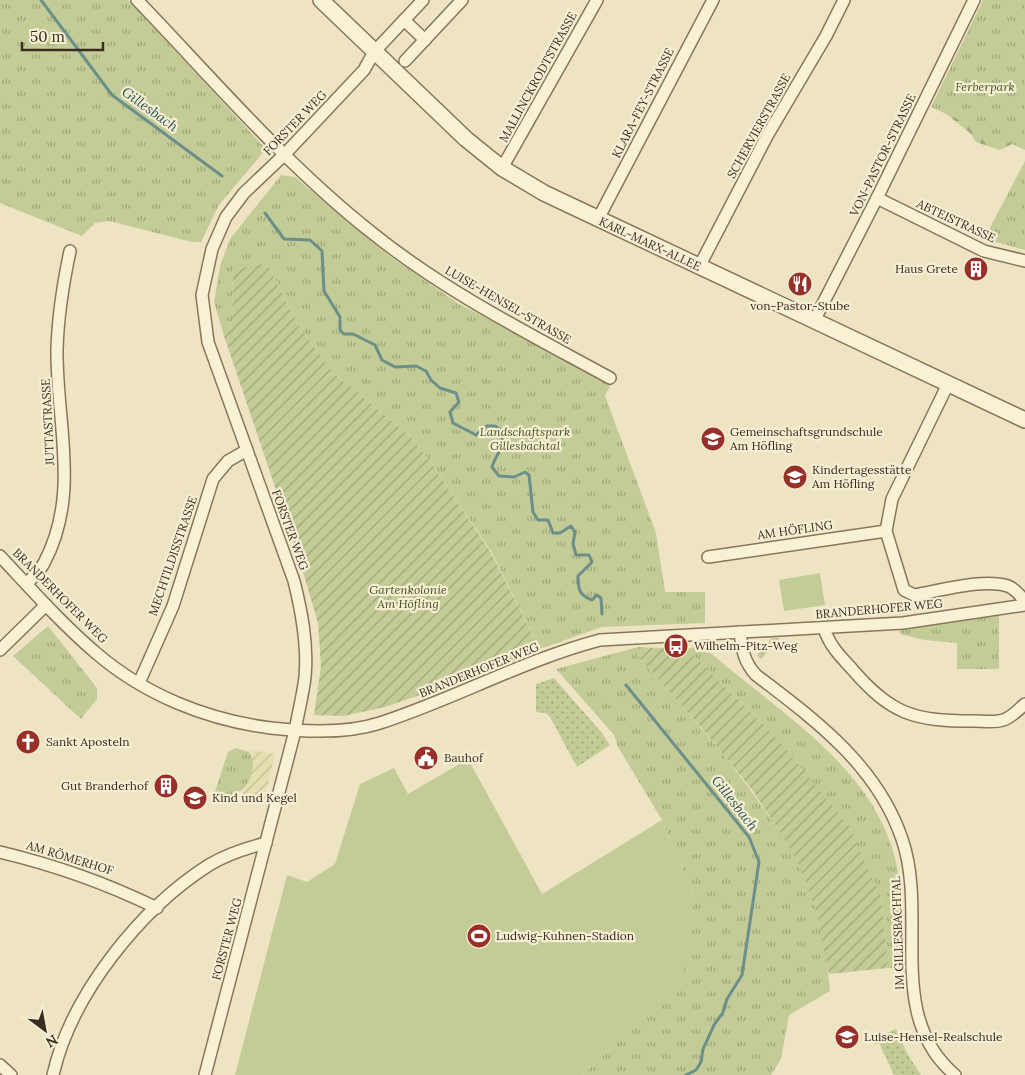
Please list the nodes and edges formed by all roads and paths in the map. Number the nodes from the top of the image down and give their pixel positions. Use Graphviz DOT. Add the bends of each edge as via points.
graph roads {
  1 [pos="137,0"];
  2 [pos="321,0"];
  3 [pos="423,0"];
  4 [pos="462,0"];
  5 [pos="597,0"];
  6 [pos="713,0"];
  7 [pos="844,0"];
  8 [pos="974,0"];
  9 [pos="404,20"];
  10 [pos="425,40"];
  11 [pos="374,52"];
  12 [pos="405,61"];
  13 [pos="284,155"];
  14 [pos="502,168"];
  15 [pos="877,198"];
  16 [pos="598,219"];
  17 [pos="70,251"];
  18 [pos="1025,261"];
  19 [pos="699,267"];
  20 [pos="814,321"];
  21 [pos="610,378"];
  22 [pos="948,384"];
  23 [pos="1025,420"];
  24 [pos="247,450"];
  25 [pos="886,531"];
  26 [pos="0,556"];
  27 [pos="708,556"];
  28 [pos="27,584"];
  29 [pos="1025,604"];
  30 [pos="46,605"];
  31 [pos="824,628"];
  32 [pos="740,632"];
  33 [pos="0,650"];
  34 [pos="139,683"];
  35 [pos="1025,704"];
  36 [pos="295,731"];
  37 [pos="266,844"];
  38 [pos="0,852"];
  39 [pos="156,908"];
  40 [pos="0,1065"];
  41 [pos="11,1075"];
  42 [pos="53,1075"];
  43 [pos="205,1075"];
  44 [pos="955,1075"];
  1 -- 13 [label="street, LUISE-HENSEL-STRASSE"];
  2 -- 11 [label="street, KARL-MARX-ALLEE"];
  3 -- 9 [label="street, FORSTER WEG"];
  4 -- 10 [label="street"];
  5 -- 14 [label="street, MALLINCKRODTSTRASSE"];
  6 -- 16 [label="street, KLARA-FEY-STRASSE"];
  7 -- 19 [label="street, SCHERVIERSTRASSE" via="767,136"];
  8 -- 15 [label="street, VON-PASTOR-STRASSE"];
  9 -- 10 [label="street"];
  9 -- 11 [label="street, FORSTER WEG"];
  10 -- 12 [label="street"];
  11 -- 13 [label="street, FORSTER WEG" via="364,70"];
  11 -- 14 [label="street, KARL-MARX-ALLEE" via="466,139"];
  13 -- 21 [label="street, LUISE-HENSEL-STRASSE" via="371,232 452,291"];
  13 -- 24 [label="street, FORSTER WEG" via="244,193 226,217 212,249 202,295 208,342"];
  14 -- 16 [label="street, KARL-MARX-ALLEE"];
  15 -- 18 [label="street, ABTEISTRASSE" via="984,251"];
  15 -- 20 [label="street, VON-PASTOR-STRASSE"];
  16 -- 19 [label="street, KARL-MARX-ALLEE"];
  17 -- 28 [label="street, JUTTASTRASSE" via="60,298 57,351 65,476 62,510 43,564"];
  19 -- 20 [label="street, KARL-MARX-ALLEE"];
  20 -- 22 [label="street, KARL-MARX-ALLEE"];
  22 -- 23 [label="street, KARL-MARX-ALLEE"];
  22 -- 25 [label="street" via="892,499"];
  24 -- 34 [label="street, MECHTILDISSTRASSE" via="228,462 214,479 173,606"];
  24 -- 36 [label="street, FORSTER WEG" via="294,581 302,614 305,677"];
  25 -- 27 [label="street, AM HÖFLING"];
  25 -- 29 [label="street, BRANDERHOFER WEG" via="904,590 914,595 980,584 1009,586 1020,594"];
  26 -- 28 [label="street, BRANDERHOFER WEG"];
  28 -- 30 [label="street, BRANDERHOFER WEG"];
  29 -- 31 [label="street, BRANDERHOFER WEG" via="903,623"];
  30 -- 33 [label="street"];
  30 -- 34 [label="street, BRANDERHOFER WEG" via="97,654"];
  31 -- 32 [label="street, BRANDERHOFER WEG"];
  31 -- 35 [label="street" via="827,639 869,689 907,714 931,719 1004,720"];
  32 -- 36 [label="street, BRANDERHOFER WEG" via="600,640 378,724"];
  32 -- 44 [label="street, IM GILLESBACHTAL" via="743,658 748,667 820,723 843,746 868,776 891,813 910,866 914,1002 927,1042"];
  34 -- 36 [label="street, BRANDERHOFER WEG" via="171,702 199,712 242,724"];
  36 -- 37 [label="street, FORSTER WEG"];
  37 -- 39 [label="street" via="239,850 211,864"];
  37 -- 43 [label="street, FORSTER WEG"];
  38 -- 39 [label="street, AM RÖMERHOF" via="80,874"];
  39 -- 42 [label="street" via="90,988 59,1049"];
  40 -- 41 [label="street"];
}
